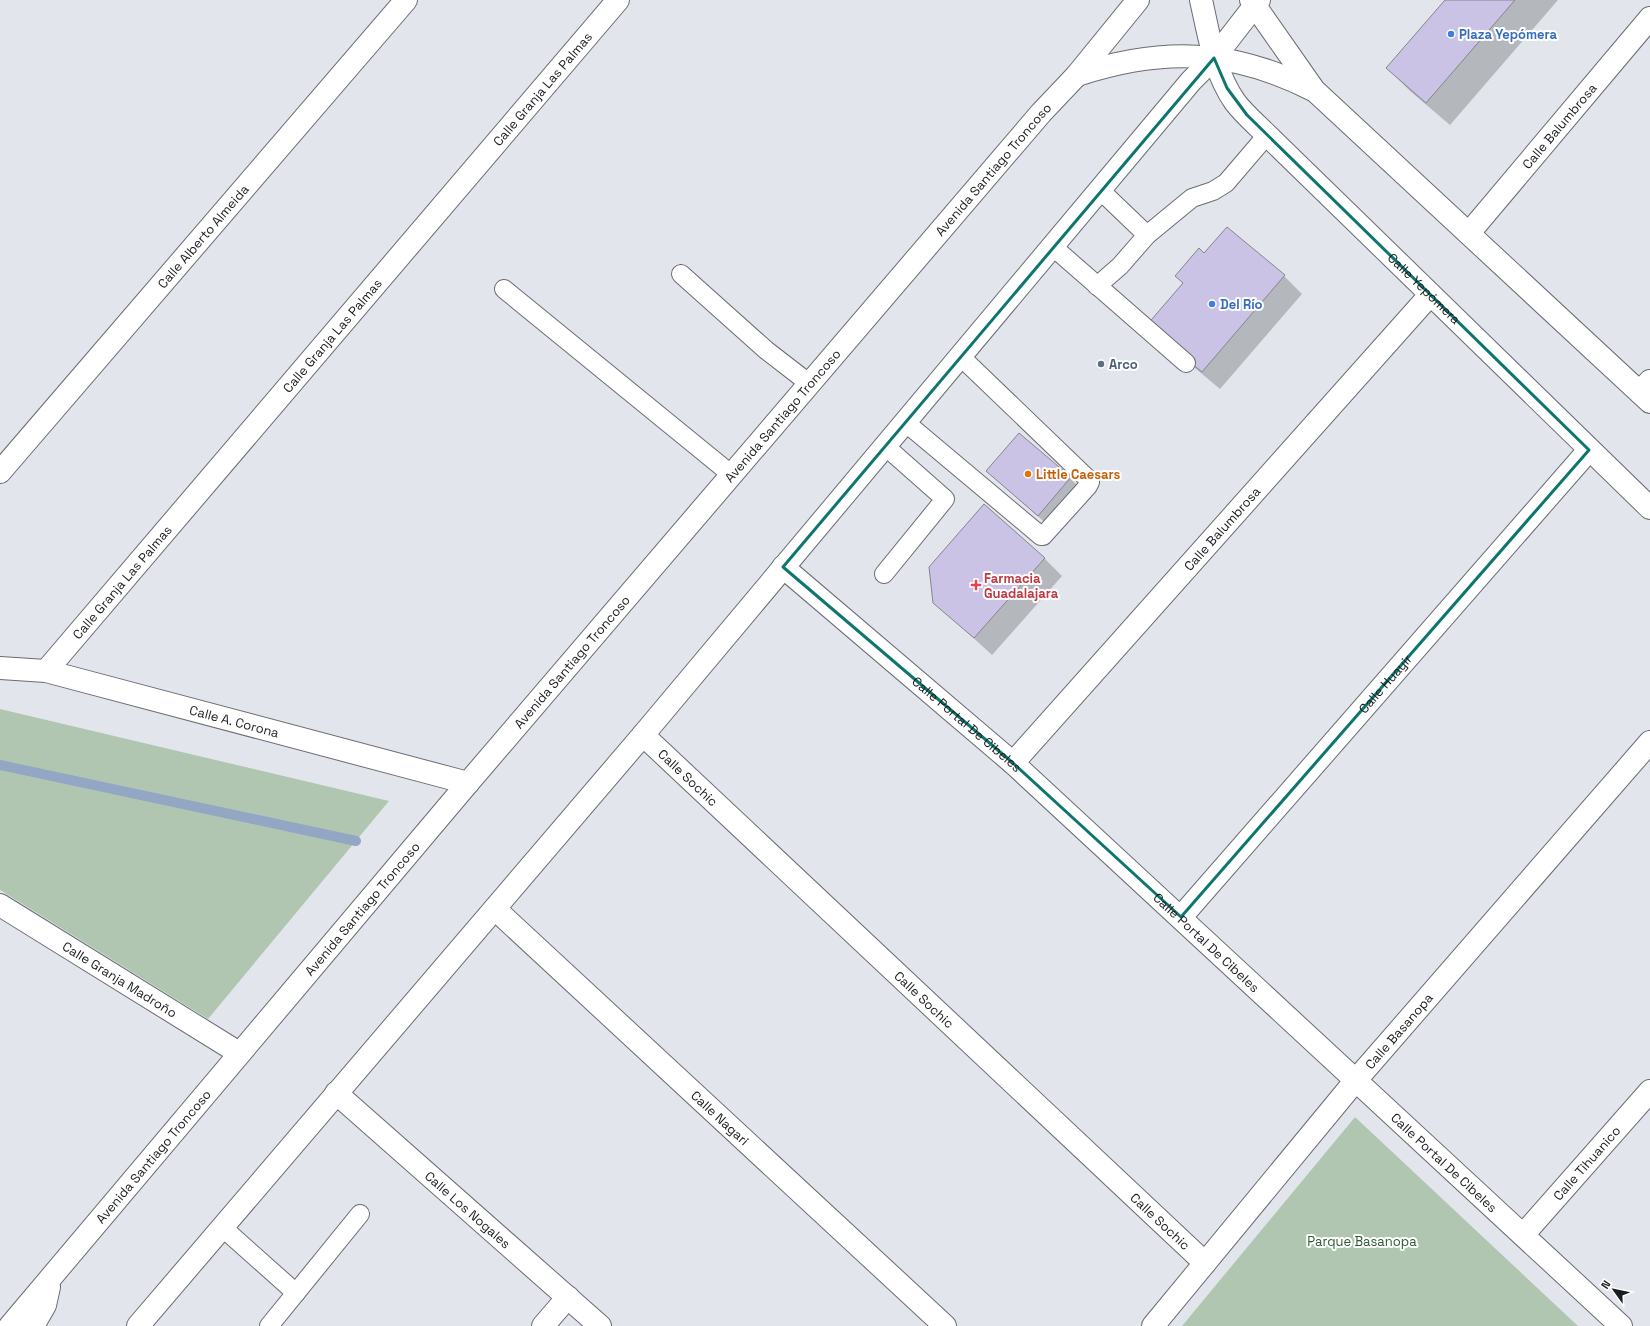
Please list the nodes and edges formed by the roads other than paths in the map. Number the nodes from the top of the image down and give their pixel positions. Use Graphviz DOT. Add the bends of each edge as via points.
graph roads {
  1 [pos="406,0"];
  2 [pos="618,0"];
  3 [pos="1138,0"];
  4 [pos="1201,0"];
  5 [pos="1255,2"];
  6 [pos="1650,18"];
  7 [pos="1214,58"];
  8 [pos="1077,75"];
  9 [pos="1314,90"];
  10 [pos="1267,135"];
  11 [pos="1100,190"];
  12 [pos="1469,233"];
  13 [pos="1147,235"];
  14 [pos="1052,246"];
  15 [pos="681,274"];
  16 [pos="1097,286"];
  17 [pos="504,289"];
  18 [pos="1430,295"];
  19 [pos="960,356"];
  20 [pos="1186,363"];
  21 [pos="810,384"];
  22 [pos="1647,392"];
  23 [pos="905,422"];
  24 [pos="885,446"];
  25 [pos="1589,450"];
  26 [pos="0,472"];
  27 [pos="732,475"];
  28 [pos="1650,508"];
  29 [pos="783,567"];
  30 [pos="884,574"];
  31 [pos="0,668"];
  32 [pos="46,671"];
  33 [pos="642,735"];
  34 [pos="1650,742"];
  35 [pos="1013,763"];
  36 [pos="468,783"];
  37 [pos="0,905"];
  38 [pos="494,909"];
  39 [pos="1181,918"];
  40 [pos="239,1053"];
  41 [pos="1356,1080"];
  42 [pos="1650,1090"];
  43 [pos="336,1094"];
  44 [pos="360,1214"];
  45 [pos="222,1227"];
  46 [pos="1523,1234"];
  47 [pos="1205,1263"];
  48 [pos="49,1280"];
  49 [pos="296,1293"];
  50 [pos="568,1297"];
  51 [pos="10,1326"];
  52 [pos="33,1326"];
  53 [pos="138,1326"];
  54 [pos="269,1326"];
  55 [pos="543,1326"];
  56 [pos="600,1326"];
  57 [pos="945,1326"];
  58 [pos="1153,1326"];
  59 [pos="1622,1326"];
  1 -- 26 [label="street, Calle Alberto Almeida"];
  2 -- 32 [label="street, Calle Granja Las Palmas"];
  3 -- 8 [label="street, Avenida Santiago Troncoso"];
  4 -- 7 [label="street, Calle Yepómera"];
  5 -- 7 [label="street"];
  5 -- 9 [label="street"];
  6 -- 12 [label="street, Calle Balumbrosa"];
  7 -- 8 [label="street" via="1145,58 1111,64"];
  7 -- 9 [label="street" via="1262,68"];
  7 -- 10 [label="street, Calle Yepómera" via="1236,102"];
  7 -- 11 [label="street"];
  8 -- 21 [label="street, Avenida Santiago Troncoso" via="1041,113"];
  9 -- 12 [label="street"];
  10 -- 13 [label="lane" via="1226,183 1213,191 1192,198"];
  10 -- 18 [label="street, Calle Yepómera"];
  11 -- 13 [label="lane"];
  11 -- 14 [label="street"];
  12 -- 22 [label="street"];
  13 -- 16 [label="lane" via="1120,266"];
  14 -- 16 [label="lane"];
  14 -- 19 [label="street"];
  15 -- 21 [label="lane" via="766,350"];
  16 -- 20 [label="lane"];
  17 -- 27 [label="lane"];
  18 -- 25 [label="street, Calle Yepómera"];
  18 -- 35 [label="street, Calle Balumbrosa"];
  19 -- 23 [label="street"];
  19 -- 23 [label="lane" via="1088,479 1088,486 1041,536"];
  21 -- 27 [label="street, Avenida Santiago Troncoso"];
  23 -- 24 [label="street"];
  24 -- 29 [label="street"];
  24 -- 30 [label="lane" via="945,499"];
  25 -- 28 [label="street, Calle Yepómera"];
  25 -- 39 [label="street, Calle Huayir"];
  27 -- 36 [label="street, Avenida Santiago Troncoso"];
  29 -- 33 [label="street"];
  29 -- 35 [label="street, Calle Portal De Cibeles"];
  31 -- 32 [label="street, Calle A. Corona"];
  32 -- 36 [label="street, Calle A. Corona"];
  33 -- 38 [label="street"];
  33 -- 47 [label="street, Calle Sochic"];
  34 -- 41 [label="street, Calle Basanopa"];
  35 -- 39 [label="street, Calle Portal De Cibeles"];
  36 -- 40 [label="street, Avenida Santiago Troncoso"];
  37 -- 40 [label="street, Calle Granja Madroño"];
  38 -- 43 [label="street"];
  38 -- 57 [label="street, Calle Nagari"];
  39 -- 41 [label="street, Calle Portal De Cibeles"];
  40 -- 48 [label="street, Avenida Santiago Troncoso"];
  41 -- 46 [label="street, Calle Portal De Cibeles"];
  41 -- 47 [label="street, Calle Basanopa"];
  42 -- 46 [label="street, Calle Tihuanico"];
  43 -- 45 [label="street"];
  43 -- 50 [label="street, Calle Los Nogales"];
  44 -- 49 [label="lane"];
  45 -- 49 [label="lane"];
  45 -- 53 [label="street"];
  46 -- 59 [label="street, Calle Portal De Cibeles"];
  47 -- 58 [label="street, Calle Basanopa"];
  48 -- 51 [label="street, Avenida Santiago Troncoso"];
  48 -- 52 [label="street" via="48,1298"];
  49 -- 54 [label="lane"];
  50 -- 55 [label="street"];
  50 -- 56 [label="street, Calle Los Nogales"];
}
